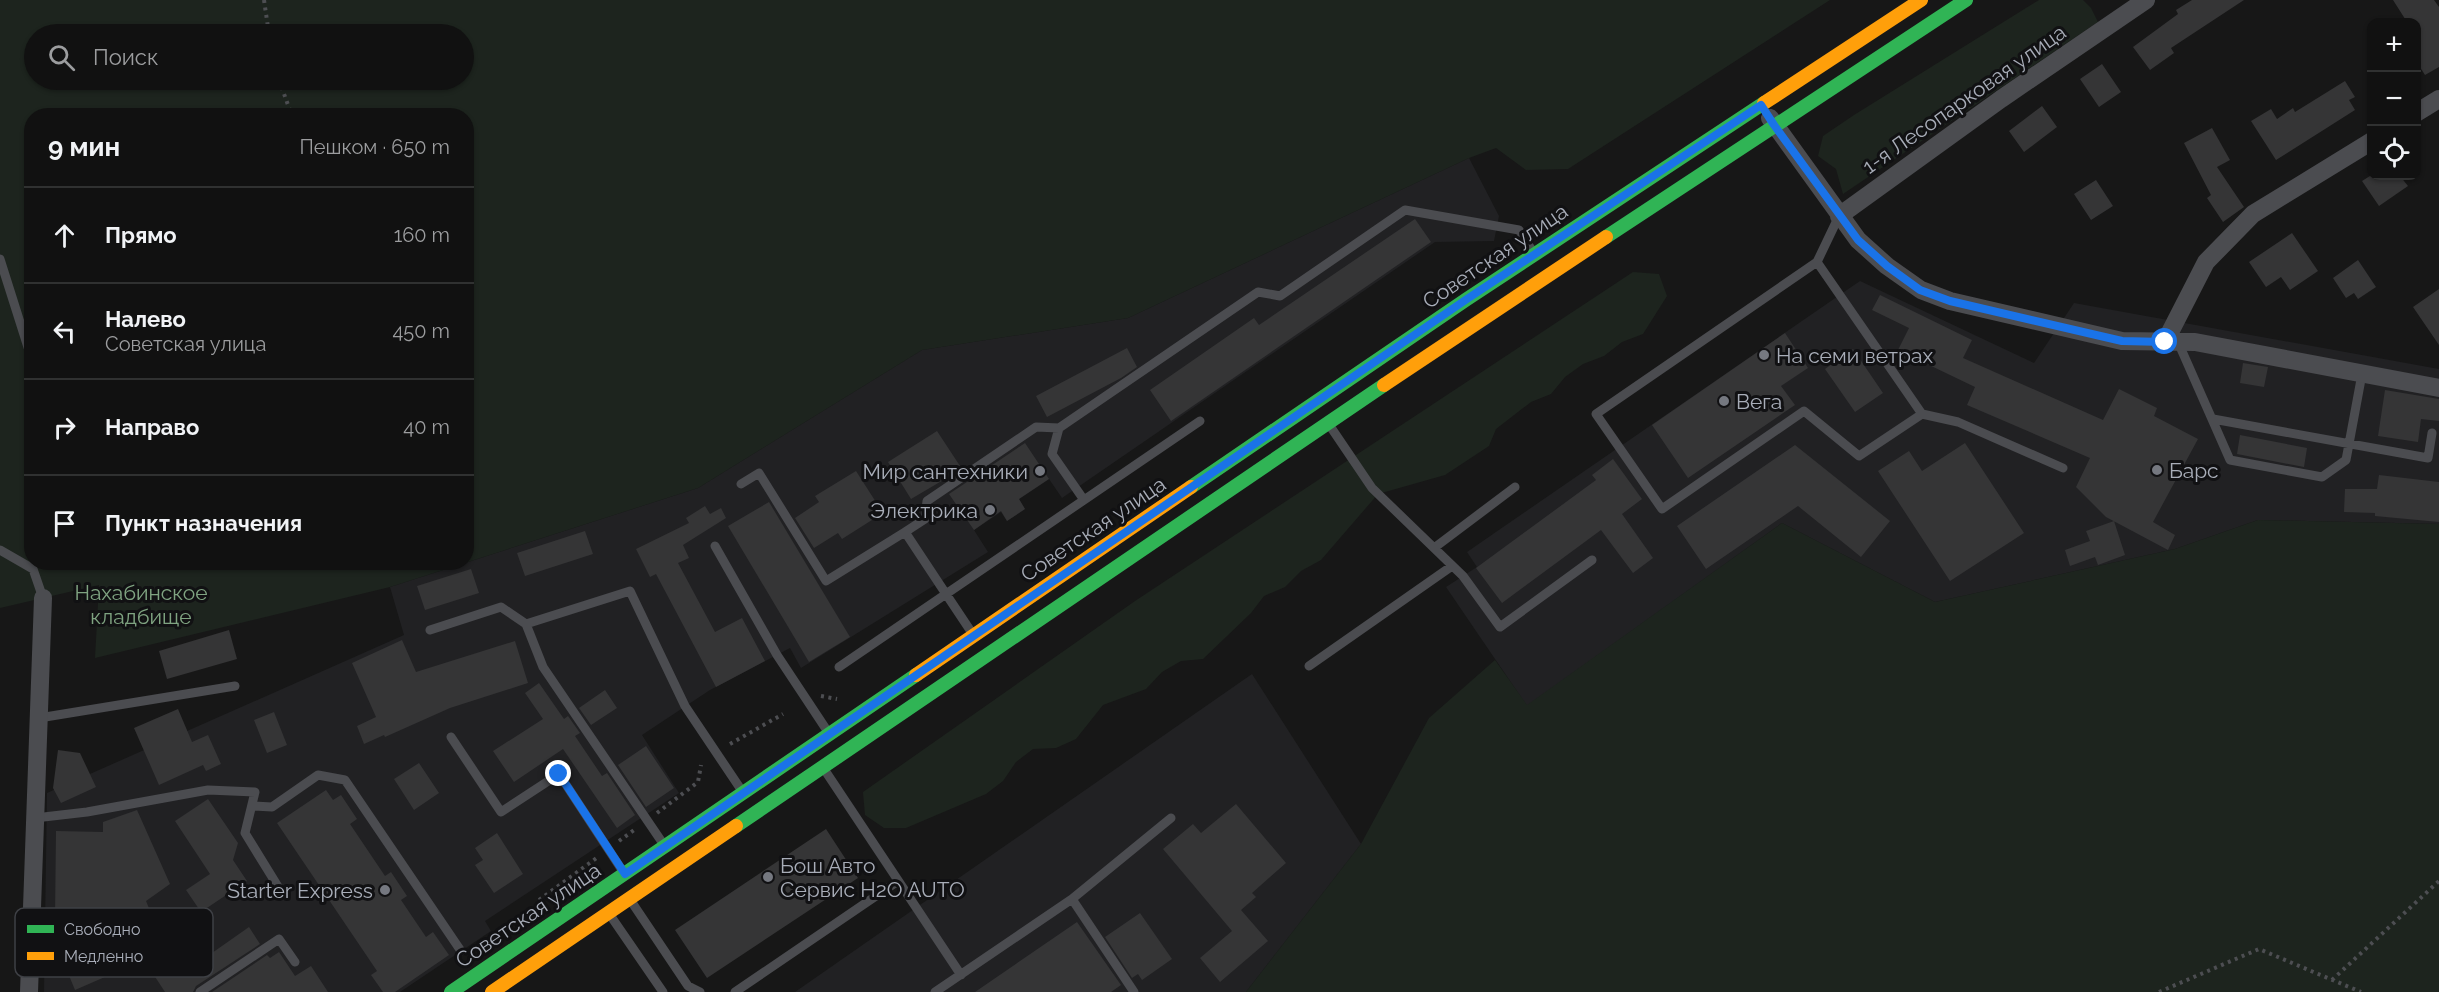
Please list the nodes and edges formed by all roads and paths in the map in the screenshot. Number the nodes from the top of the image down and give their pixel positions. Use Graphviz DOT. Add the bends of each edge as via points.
graph roads {
  1 [pos="264,0"];
  2 [pos="1921,0"];
  3 [pos="1966,0"];
  4 [pos="2146,0"];
  5 [pos="268,24"];
  6 [pos="283,90"];
  7 [pos="2439,99"];
  8 [pos="1761,105"];
  9 [pos="289,108"];
  10 [pos="2421,110"];
  11 [pos="1774,125"];
  12 [pos="2367,144"];
  13 [pos="1839,216"];
  14 [pos="1534,254"];
  15 [pos="0,259"];
  16 [pos="1817,262"];
  17 [pos="24,335"];
  18 [pos="2172,342"];
  19 [pos="2362,374"];
  20 [pos="2439,388"];
  21 [pos="1922,414"];
  22 [pos="2212,419"];
  23 [pos="1200,421"];
  24 [pos="1328,422"];
  25 [pos="1059,428"];
  26 [pos="2432,433"];
  27 [pos="2348,445"];
  28 [pos="2063,468"];
  29 [pos="741,484"];
  30 [pos="1515,487"];
  31 [pos="1084,500"];
  32 [pos="905,532"];
  33 [pos="715,546"];
  34 [pos="1434,548"];
  35 [pos="0,550"];
  36 [pos="1592,560"];
  37 [pos="24,562"];
  38 [pos="1452,566"];
  39 [pos="34,570"];
  40 [pos="946,594"];
  41 [pos="43,598"];
  42 [pos="526,624"];
  43 [pos="430,630"];
  44 [pos="974,635"];
  45 [pos="1309,666"];
  46 [pos="839,667"];
  47 [pos="235,686"];
  48 [pos="783,714"];
  49 [pos="39,718"];
  50 [pos="829,734"];
  51 [pos="451,737"];
  52 [pos="730,744"];
  53 [pos="702,765"];
  54 [pos="823,767"];
  55 [pos="744,793"];
  56 [pos="252,806"];
  57 [pos="35,818"];
  58 [pos="1171,818"];
  59 [pos="647,820"];
  60 [pos="665,847"];
  61 [pos="608,849"];
  62 [pos="625,874"];
  63 [pos="898,880"];
  64 [pos="2439,881"];
  65 [pos="282,893"];
  66 [pos="630,899"];
  67 [pos="1072,899"];
  68 [pos="535,903"];
  69 [pos="32,908"];
  70 [pos="609,913"];
  71 [pos="461,951"];
  72 [pos="295,962"];
  73 [pos="961,975"];
  74 [pos="30,977"];
  75 [pos="2332,980"];
  76 [pos="29,992"];
  77 [pos="200,992"];
  78 [pos="451,992"];
  79 [pos="492,992"];
  80 [pos="663,992"];
  81 [pos="700,992"];
  82 [pos="735,992"];
  83 [pos="936,992"];
  84 [pos="1134,992"];
  85 [pos="2160,992"];
  86 [pos="2361,992"];
  1 -- 5 [label="path"];
  2 -- 8 [label="main road, Советская улица"];
  3 -- 11 [label="main road, Советская улица"];
  4 -- 13 [label="street, 1-я Лесопарковая улица"];
  6 -- 9 [label="path"];
  7 -- 10 [label="street"];
  8 -- 11 [label="street"];
  8 -- 14 [label="main road, Советская улица"];
  11 -- 13 [label="street"];
  11 -- 24 [label="main road, Советская улица"];
  12 -- 18 [label="street" via="2253,214 2206,262"];
  13 -- 16 [label="lane"];
  13 -- 18 [label="street" via="1858,240 1920,290 1950,301 2122,341"];
  14 -- 25 [label="lane" via="1519,230 1405,210 1280,296 1258,292"];
  14 -- 44 [label="main road, Советская улица"];
  15 -- 17 [label="lane"];
  16 -- 21 [label="lane"];
  16 -- 21 [label="lane" via="1596,414 1662,509 1804,411 1859,456"];
  18 -- 19 [label="street" via="2195,342"];
  18 -- 22 [label="lane"];
  19 -- 20 [label="street"];
  19 -- 27 [label="lane"];
  21 -- 28 [label="lane" via="1958,422"];
  22 -- 27 [label="lane"];
  22 -- 27 [label="lane" via="2230,459 2322,477 2346,460"];
  23 -- 31 [label="lane"];
  24 -- 34 [label="lane" via="1372,488"];
  24 -- 54 [label="main road, Советская улица"];
  25 -- 31 [label="lane" via="1052,454"];
  25 -- 32 [label="lane" via="1036,427 927,501 925,519"];
  26 -- 27 [label="lane" via="2428,458"];
  29 -- 32 [label="lane" via="759,473 826,581"];
  30 -- 34 [label="lane"];
  31 -- 40 [label="lane"];
  32 -- 40 [label="lane"];
  33 -- 50 [label="lane" via="777,655"];
  34 -- 38 [label="lane"];
  35 -- 37 [label="lane"];
  36 -- 38 [label="lane" via="1500,627"];
  38 -- 45 [label="lane"];
  39 -- 41 [label="lane"];
  40 -- 44 [label="lane"];
  40 -- 46 [label="lane"];
  41 -- 49 [label="street"];
  42 -- 43 [label="lane" via="501,607"];
  42 -- 55 [label="lane" via="630,591 685,706"];
  42 -- 59 [label="lane" via="543,667"];
  44 -- 50 [label="main road, Советская улица"];
  47 -- 49 [label="lane"];
  48 -- 52 [label="path"];
  49 -- 57 [label="street"];
  50 -- 55 [label="main road, Советская улица"];
  51 -- 61 [label="lane" via="501,812 559,774"];
  53 -- 59 [label="path" via="698,782"];
  54 -- 63 [label="lane"];
  54 -- 66 [label="main road, Советская улица"];
  55 -- 60 [label="main road, Советская улица"];
  56 -- 57 [label="lane" via="255,792 208,790"];
  56 -- 65 [label="lane" via="244,833"];
  56 -- 71 [label="lane" via="272,807 318,775 345,780"];
  57 -- 69 [label="street"];
  58 -- 67 [label="lane"];
  59 -- 60 [label="lane"];
  59 -- 61 [label="path"];
  60 -- 62 [label="main road, Советская улица"];
  61 -- 62 [label="lane"];
  61 -- 68 [label="path"];
  62 -- 78 [label="main road, Советская улица"];
  63 -- 73 [label="lane"];
  63 -- 82 [label="lane"];
  64 -- 75 [label="path"];
  66 -- 70 [label="main road, Советская улица"];
  66 -- 81 [label="lane" via="688,986"];
  67 -- 73 [label="lane"];
  67 -- 84 [label="lane"];
  70 -- 79 [label="main road, Советская улица"];
  70 -- 80 [label="lane"];
  72 -- 77 [label="lane" via="279,939"];
  73 -- 83 [label="lane"];
  74 -- 76 [label="street"];
  75 -- 85 [label="path" via="2259,949"];
  75 -- 86 [label="path"];
}
